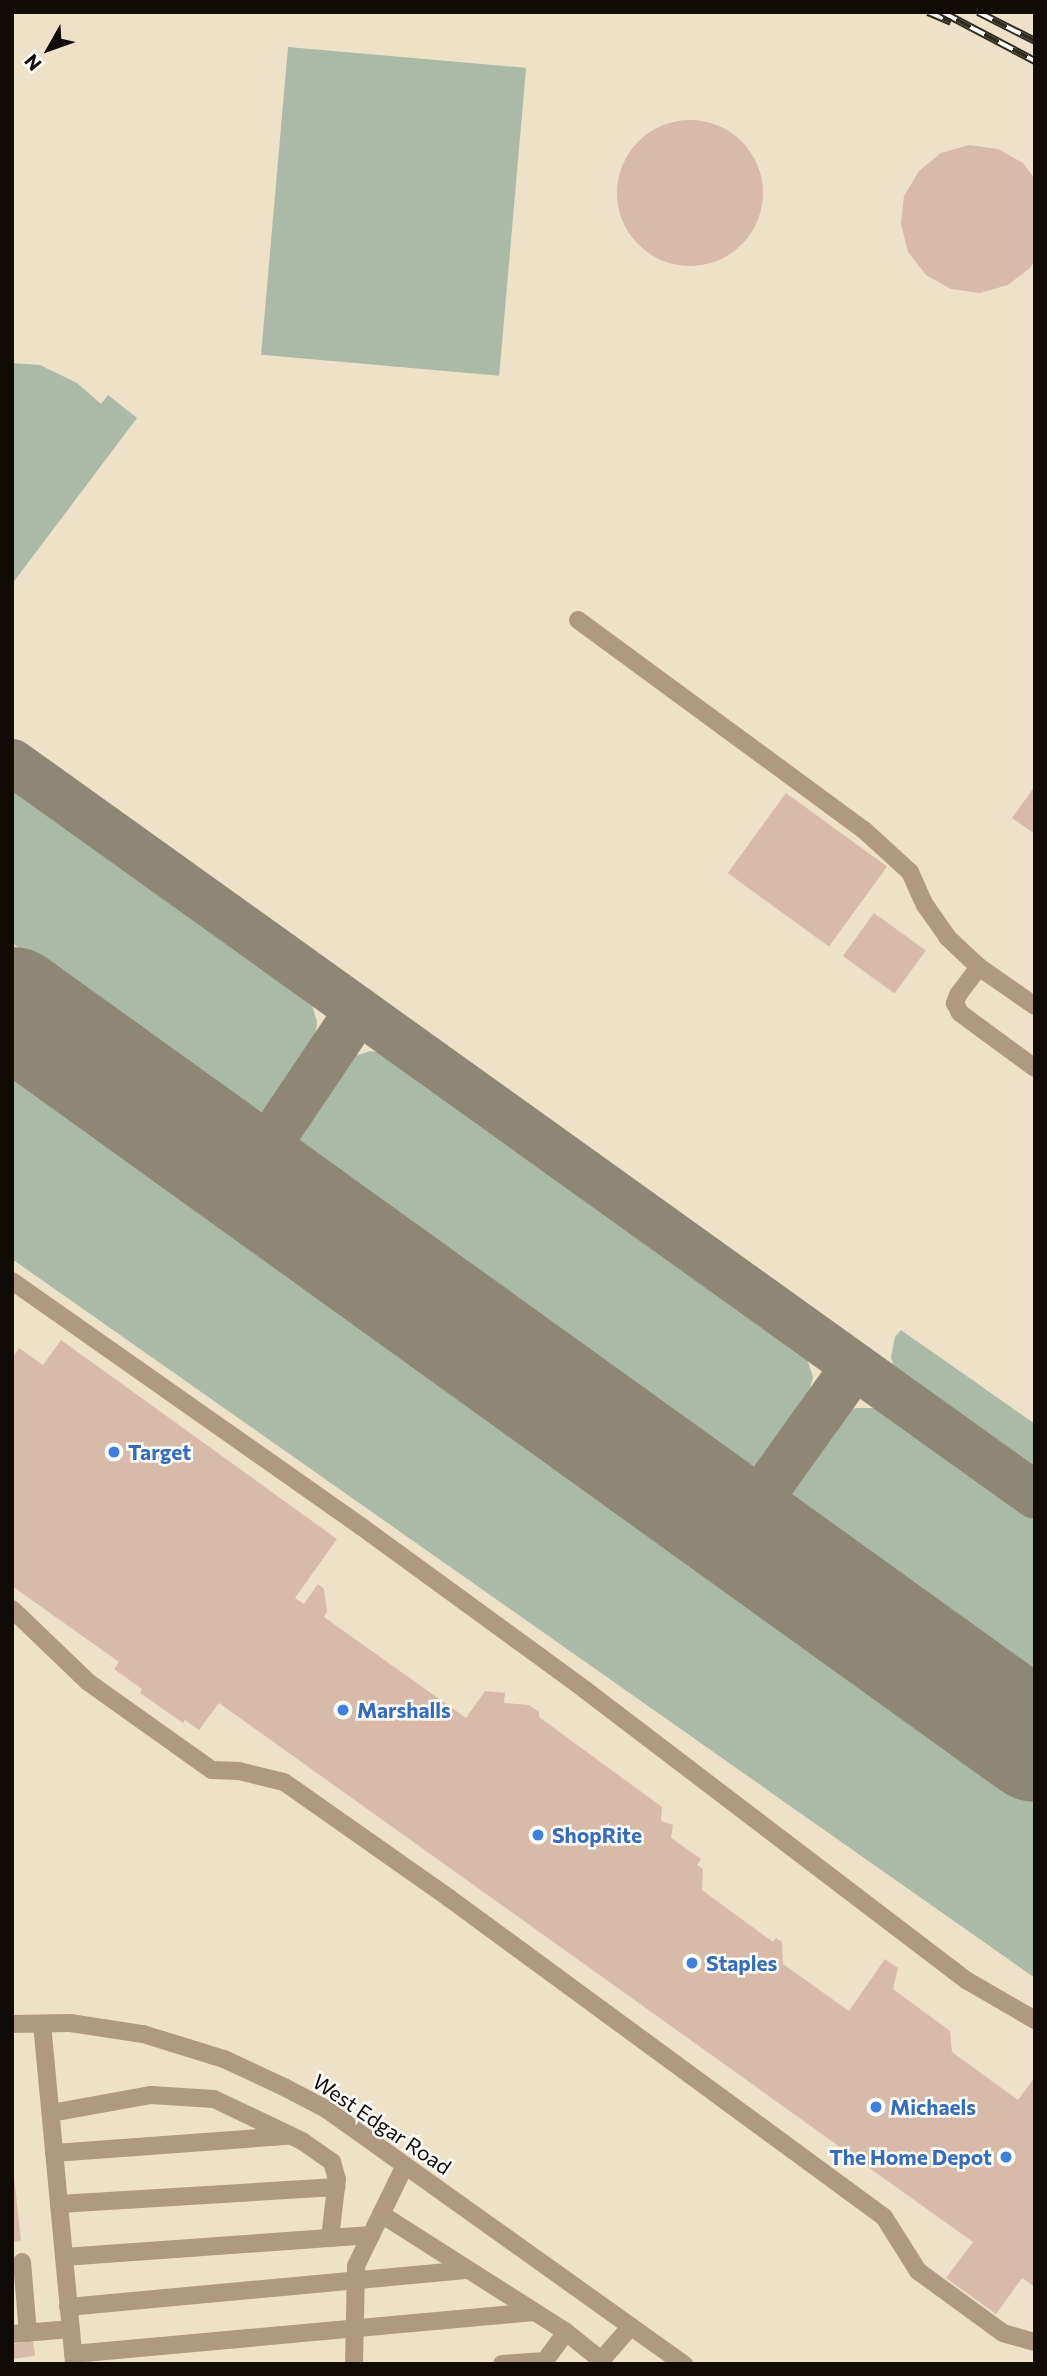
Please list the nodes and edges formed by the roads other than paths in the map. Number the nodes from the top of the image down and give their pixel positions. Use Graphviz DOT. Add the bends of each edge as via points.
graph roads {
  1 [pos="578,620"];
  2 [pos="979,967"];
  3 [pos="1035,1006"];
  4 [pos="1035,1068"];
  5 [pos="14,1286"];
  6 [pos="12,1609"];
  7 [pos="1035,2020"];
  8 [pos="12,2024"];
  9 [pos="42,2024"];
  10 [pos="51,2113"];
  11 [pos="291,2136"];
  12 [pos="54,2153"];
  13 [pos="405,2165"];
  14 [pos="336,2187"];
  15 [pos="59,2204"];
  16 [pos="381,2214"];
  17 [pos="371,2235"];
  18 [pos="330,2238"];
  19 [pos="64,2257"];
  20 [pos="22,2262"];
  21 [pos="468,2270"];
  22 [pos="355,2283"];
  23 [pos="68,2307"];
  24 [pos="534,2312"];
  25 [pos="631,2326"];
  26 [pos="353,2327"];
  27 [pos="71,2329"];
  28 [pos="566,2332"];
  29 [pos="20,2334"];
  30 [pos="1035,2342"];
  31 [pos="73,2359"];
  32 [pos="599,2362"];
  33 [pos="354,2364"];
  34 [pos="502,2364"];
  35 [pos="684,2364"];
  1 -- 2 [label="lane" via="864,830 910,872 947,937"];
  2 -- 3 [label="lane"];
  2 -- 4 [label="lane" via="957,995 960,1013"];
  5 -- 7 [label="lane" via="573,1681 966,1980"];
  6 -- 30 [label="lane" via="88,1682 212,1770 284,1782 449,1898 884,2217 918,2271 1003,2333"];
  8 -- 9 [label="lane, West Edgar Road"];
  9 -- 10 [label="lane"];
  9 -- 13 [label="lane, West Edgar Road" via="70,2023 143,2034 224,2059 326,2109"];
  10 -- 11 [label="lane" via="151,2095 214,2099"];
  10 -- 12 [label="lane"];
  11 -- 12 [label="lane"];
  11 -- 14 [label="lane" via="331,2162"];
  12 -- 15 [label="lane"];
  13 -- 16 [label="lane"];
  13 -- 25 [label="lane, West Edgar Road"];
  14 -- 15 [label="lane"];
  14 -- 18 [label="lane"];
  15 -- 19 [label="lane"];
  16 -- 17 [label="lane"];
  16 -- 21 [label="lane"];
  17 -- 18 [label="lane"];
  17 -- 22 [label="lane" via="356,2266"];
  18 -- 19 [label="lane"];
  19 -- 23 [label="lane"];
  20 -- 29 [label="lane"];
  21 -- 22 [label="lane"];
  21 -- 24 [label="lane"];
  22 -- 23 [label="lane"];
  22 -- 26 [label="lane"];
  23 -- 27 [label="lane"];
  24 -- 26 [label="lane"];
  24 -- 28 [label="lane"];
  25 -- 32 [label="lane"];
  25 -- 35 [label="lane, West Edgar Road"];
  26 -- 31 [label="lane"];
  26 -- 33 [label="lane"];
  27 -- 29 [label="lane"];
  27 -- 31 [label="lane"];
  28 -- 32 [label="lane"];
  28 -- 34 [label="lane" via="545,2361"];
}
